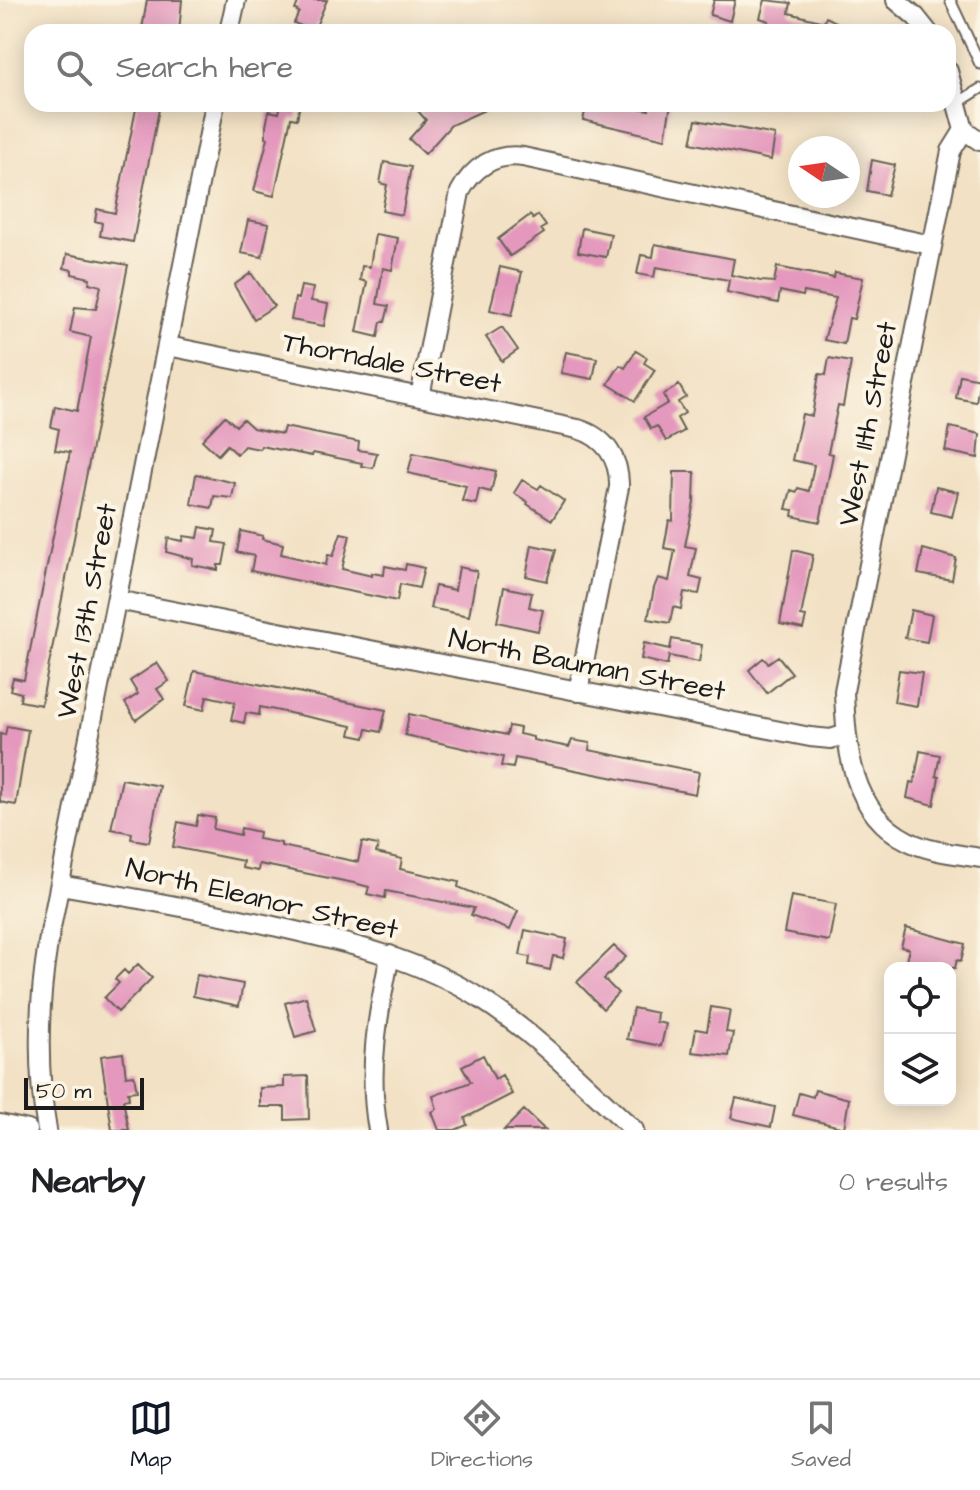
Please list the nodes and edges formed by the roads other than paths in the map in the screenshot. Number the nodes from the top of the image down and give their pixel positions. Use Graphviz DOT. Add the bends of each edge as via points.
graph roads {
  1 [pos="236,0"];
  2 [pos="896,0"];
  3 [pos="950,0"];
  4 [pos="231,24"];
  5 [pos="922,24"];
  6 [pos="980,64"];
  7 [pos="980,89"];
  8 [pos="956,104"];
  9 [pos="213,112"];
  10 [pos="964,130"];
  11 [pos="980,141"];
  12 [pos="931,245"];
  13 [pos="168,346"];
  14 [pos="420,397"];
  15 [pos="117,600"];
  16 [pos="578,692"];
  17 [pos="846,734"];
  18 [pos="980,858"];
  19 [pos="60,885"];
  20 [pos="390,955"];
  21 [pos="0,1124"];
  22 [pos="28,1130"];
  23 [pos="47,1130"];
  24 [pos="378,1130"];
  25 [pos="634,1130"];
  1 -- 4 [label="street"];
  2 -- 5 [label="street"];
  3 -- 6 [label="lane"];
  7 -- 8 [label="lane"];
  8 -- 10 [label="street"];
  9 -- 13 [label="street, West 13th Street"];
  10 -- 11 [label="street"];
  10 -- 12 [label="street, West 11th Street" via="951,151"];
  12 -- 14 [label="street" via="515,156 495,159 462,188"];
  12 -- 17 [label="street, West 11th Street" via="844,691"];
  13 -- 14 [label="street, Thorndale Street"];
  13 -- 15 [label="street, West 13th Street"];
  14 -- 16 [label="street, Thorndale Street" via="578,429 602,441 615,460 619,487"];
  15 -- 16 [label="street, North Bauman Street"];
  15 -- 19 [label="street, West 13th Street"];
  16 -- 17 [label="street, North Bauman Street" via="817,739"];
  17 -- 18 [label="street" via="863,796 884,824 916,844"];
  19 -- 20 [label="street, North Eleanor Street" via="188,907"];
  19 -- 23 [label="street, West 13th Street" via="39,1016"];
  20 -- 24 [label="street" via="372,1065"];
  20 -- 25 [label="street, North Eleanor Street" via="495,1008"];
  21 -- 22 [label="street"];
}
